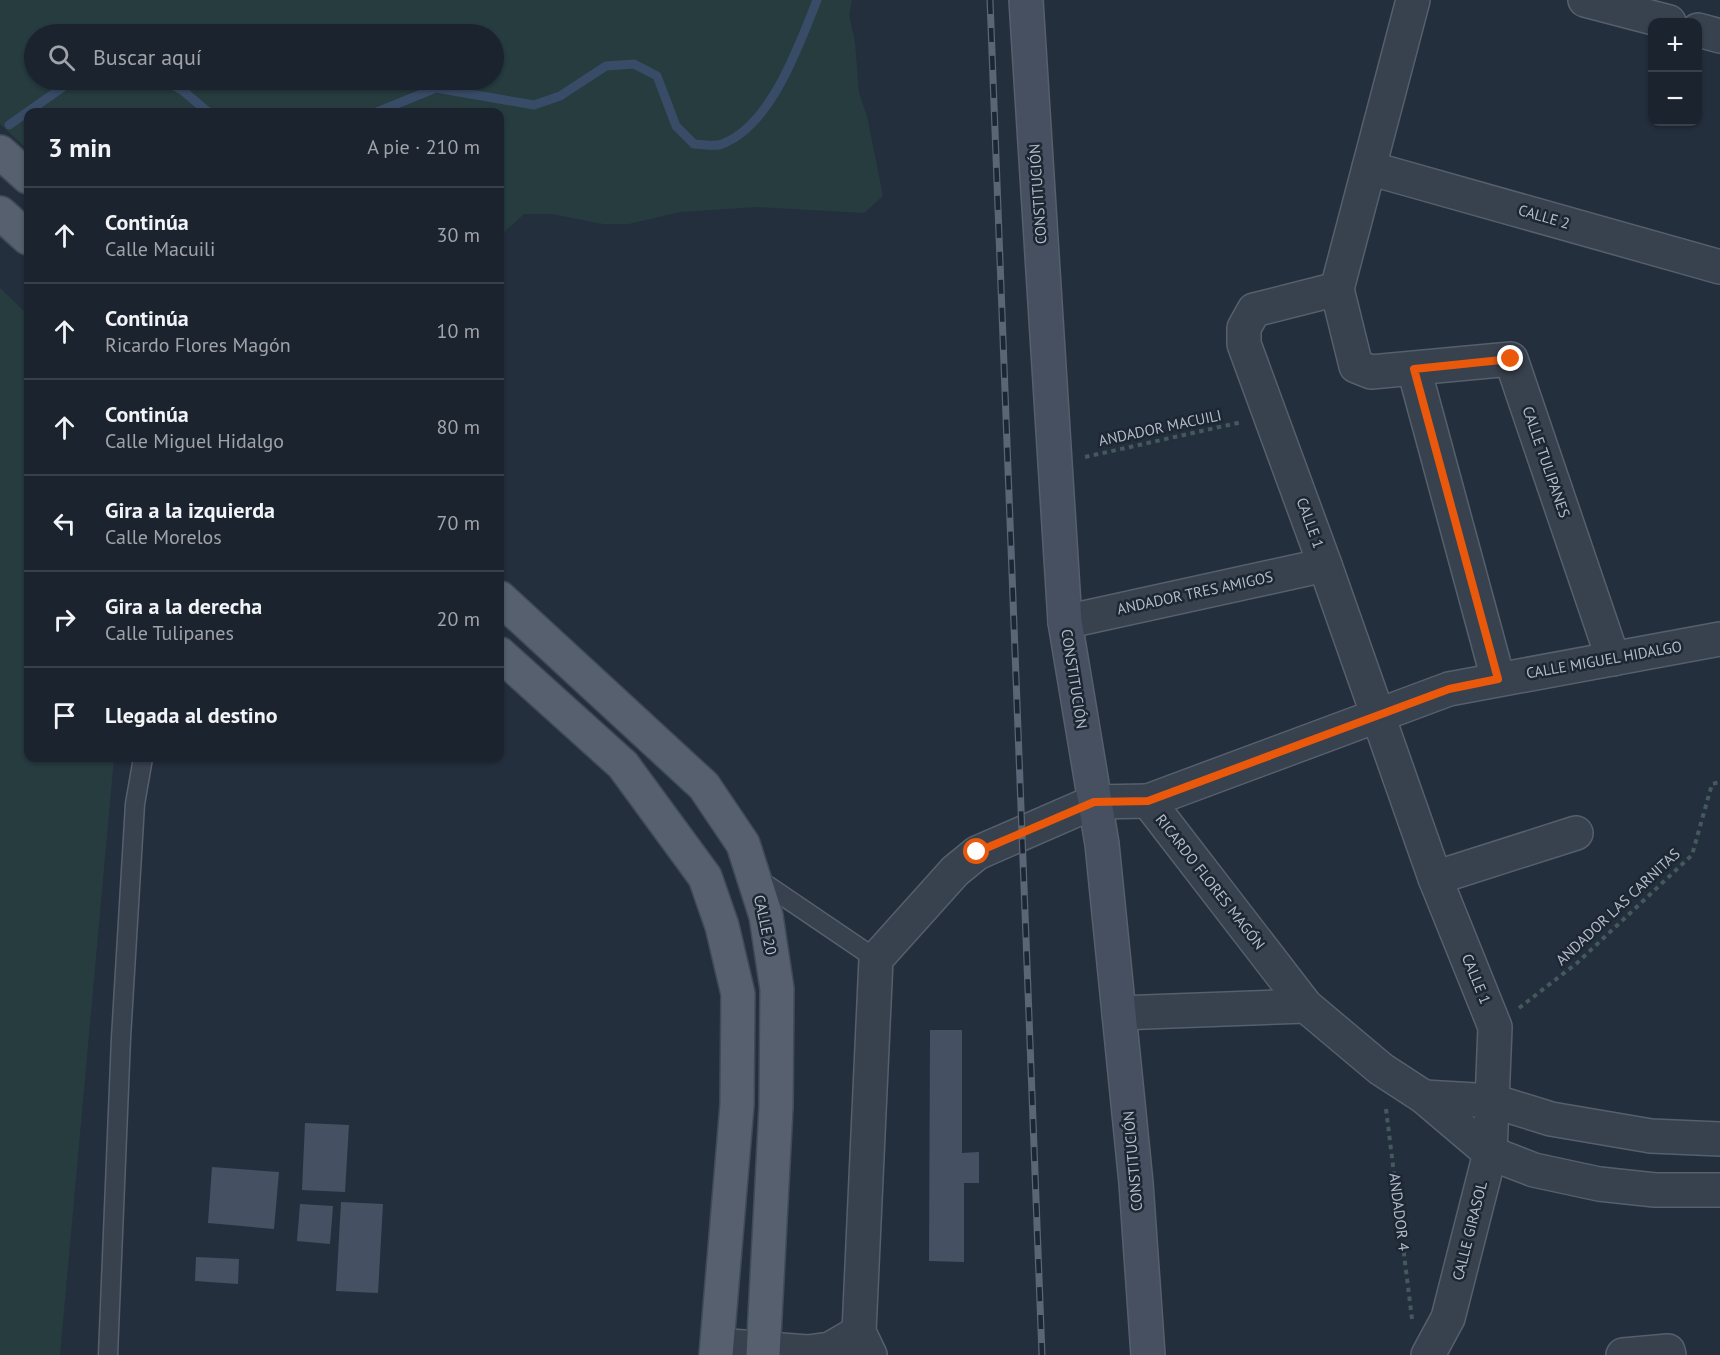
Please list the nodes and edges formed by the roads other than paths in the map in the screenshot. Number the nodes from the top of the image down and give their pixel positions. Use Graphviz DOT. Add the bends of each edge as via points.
graph roads {
  1 [pos="1026,0"];
  2 [pos="1413,0"];
  3 [pos="1585,0"];
  4 [pos="1654,18"];
  5 [pos="1702,31"];
  6 [pos="1720,36"];
  7 [pos="0,152"];
  8 [pos="1368,168"];
  9 [pos="24,173"];
  10 [pos="0,213"];
  11 [pos="24,234"];
  12 [pos="1720,267"];
  13 [pos="1336,289"];
  14 [pos="1414,369"];
  15 [pos="1325,565"];
  16 [pos="504,602"];
  17 [pos="1065,622"];
  18 [pos="1718,631"];
  19 [pos="504,658"];
  20 [pos="1613,659"];
  21 [pos="1498,679"];
  22 [pos="1378,714"];
  23 [pos="141,762"];
  24 [pos="1148,801"];
  25 [pos="1094,802"];
  26 [pos="1576,833"];
  27 [pos="753,876"];
  28 [pos="1435,878"];
  29 [pos="876,959"];
  30 [pos="1306,1006"];
  31 [pos="1119,1013"];
  32 [pos="1424,1097"];
  33 [pos="1493,1101"];
  34 [pos="1720,1139"];
  35 [pos="1490,1153"];
  36 [pos="1720,1190"];
  37 [pos="1420,1343"];
  38 [pos="865,1344"];
  39 [pos="716,1350"];
  40 [pos="763,1351"];
  41 [pos="108,1355"];
  42 [pos="1148,1355"];
  43 [pos="1623,1355"];
  44 [pos="1669,1355"];
  1 -- 17 [label="main road, CONSTITUCIÓN"];
  2 -- 8 [label="street"];
  3 -- 4 [label="street"];
  5 -- 6 [label="street"];
  7 -- 9 [label="main road"];
  8 -- 12 [label="street, CALLE 2"];
  8 -- 13 [label="street"];
  10 -- 11 [label="main road"];
  13 -- 14 [label="street" via="1356,366 1371,372"];
  13 -- 15 [label="street, CALLE 1" via="1254,310 1244,328 1244,344"];
  14 -- 20 [label="street, CALLE TULIPANES" via="1511,359"];
  14 -- 21 [label="street"];
  15 -- 17 [label="street, ANDADOR TRES AMIGOS"];
  15 -- 22 [label="street, CALLE 1"];
  16 -- 27 [label="main road, CALLE 20" via="704,786 743,844"];
  17 -- 25 [label="main road, CONSTITUCIÓN"];
  18 -- 20 [label="street, CALLE MIGUEL HIDALGO"];
  19 -- 39 [label="main road" via="623,765 705,877 722,926 738,994 737,1083"];
  20 -- 21 [label="street, CALLE MIGUEL HIDALGO"];
  21 -- 22 [label="street, CALLE MIGUEL HIDALGO" via="1449,689"];
  22 -- 24 [label="street, CALLE MIGUEL HIDALGO"];
  22 -- 28 [label="street, CALLE 1"];
  23 -- 41 [label="lane" via="135,804 122,1014"];
  24 -- 25 [label="street, RICARDO FLORES MAGÓN"];
  24 -- 30 [label="street, RICARDO FLORES MAGÓN"];
  25 -- 29 [label="street" via="977,852"];
  25 -- 31 [label="main road, CONSTITUCIÓN" via="1102,844"];
  26 -- 28 [label="street"];
  27 -- 29 [label="lane"];
  27 -- 40 [label="main road, CALLE 20" via="766,916 777,989 776,1107"];
  28 -- 33 [label="street, CALLE 1" via="1495,1027"];
  29 -- 38 [label="street"];
  30 -- 31 [label="street"];
  30 -- 32 [label="street, RICARDO FLORES MAGÓN" via="1381,1070"];
  31 -- 42 [label="main road, CONSTITUCIÓN"];
  32 -- 33 [label="street, RICARDO FLORES MAGÓN"];
  32 -- 35 [label="street, RICARDO FLORES MAGÓN"];
  33 -- 34 [label="street, RICARDO FLORES MAGÓN" via="1551,1119 1607,1130"];
  33 -- 35 [label="street, CALLE GIRASOL"];
  35 -- 36 [label="street, RICARDO FLORES MAGÓN" via="1534,1170 1599,1184 1655,1190"];
  35 -- 37 [label="street, CALLE GIRASOL" via="1448,1318"];
  38 -- 40 [label="street" via="808,1352"];
  39 -- 40 [label="street"];
  43 -- 44 [label="street" via="1668,1351"];
}
